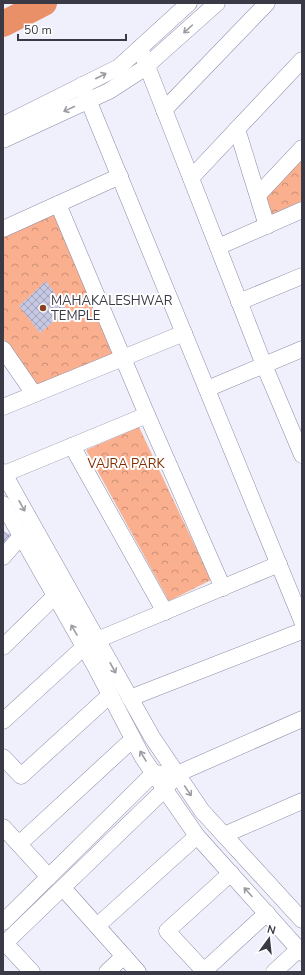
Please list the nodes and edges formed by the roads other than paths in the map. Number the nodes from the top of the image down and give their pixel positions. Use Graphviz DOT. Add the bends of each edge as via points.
graph roads {
  1 [pos="189,3"];
  2 [pos="217,3"];
  3 [pos="267,3"];
  4 [pos="140,48"];
  5 [pos="302,60"];
  6 [pos="147,66"];
  7 [pos="86,93"];
  8 [pos="164,110"];
  9 [pos="3,125"];
  10 [pos="237,129"];
  11 [pos="3,140"];
  12 [pos="302,148"];
  13 [pos="120,176"];
  14 [pos="191,178"];
  15 [pos="258,195"];
  16 [pos="58,204"];
  17 [pos="302,210"];
  18 [pos="267,226"];
  19 [pos="3,229"];
  20 [pos="218,247"];
  21 [pos="302,276"];
  22 [pos="239,302"];
  23 [pos="184,334"];
  24 [pos="3,349"];
  25 [pos="302,349"];
  26 [pos="124,358"];
  27 [pos="264,365"];
  28 [pos="207,389"];
  29 [pos="34,394"];
  30 [pos="3,407"];
  31 [pos="147,416"];
  32 [pos="296,425"];
  33 [pos="72,446"];
  34 [pos="302,455"];
  35 [pos="3,473"];
  36 [pos="3,504"];
  37 [pos="21,536"];
  38 [pos="3,557"];
  39 [pos="279,564"];
  40 [pos="223,588"];
  41 [pos="55,596"];
  42 [pos="165,612"];
  43 [pos="302,621"];
  44 [pos="302,631"];
  45 [pos="91,643"];
  46 [pos="3,647"];
  47 [pos="110,695"];
  48 [pos="130,698"];
  49 [pos="302,719"];
  50 [pos="3,721"];
  51 [pos="133,739"];
  52 [pos="3,757"];
  53 [pos="154,773"];
  54 [pos="177,774"];
  55 [pos="165,789"];
  56 [pos="300,804"];
  57 [pos="3,827"];
  58 [pos="224,835"];
  59 [pos="197,836"];
  60 [pos="18,844"];
  61 [pos="231,873"];
  62 [pos="49,877"];
  63 [pos="63,888"];
  64 [pos="267,913"];
  65 [pos="302,920"];
  66 [pos="3,922"];
  67 [pos="97,926"];
  68 [pos="4,944"];
  69 [pos="300,951"];
  70 [pos="124,956"];
  71 [pos="32,972"];
  72 [pos="107,972"];
  73 [pos="138,972"];
  74 [pos="274,972"];
  1 -- 4 [label="street"];
  2 -- 6 [label="street, one-way"];
  3 -- 8 [label="street"];
  4 -- 6 [label="street"];
  7 -- 4 [label="street, one-way"];
  5 -- 10 [label="street"];
  6 -- 7 [label="street" via="109,90"];
  6 -- 8 [label="street"];
  7 -- 9 [label="street"];
  7 -- 11 [label="street, one-way"];
  7 -- 13 [label="street"];
  8 -- 14 [label="street"];
  10 -- 14 [label="street"];
  10 -- 15 [label="street"];
  12 -- 15 [label="street"];
  13 -- 16 [label="street"];
  13 -- 23 [label="street"];
  14 -- 20 [label="street"];
  15 -- 18 [label="street"];
  16 -- 19 [label="street"];
  16 -- 26 [label="street"];
  17 -- 18 [label="street"];
  18 -- 20 [label="street"];
  20 -- 22 [label="street"];
  21 -- 22 [label="street"];
  22 -- 27 [label="street"];
  23 -- 26 [label="street"];
  23 -- 28 [label="street"];
  24 -- 29 [label="street"];
  25 -- 27 [label="street"];
  26 -- 29 [label="street"];
  26 -- 31 [label="street"];
  27 -- 28 [label="street"];
  27 -- 32 [label="street"];
  28 -- 39 [label="street"];
  29 -- 30 [label="street"];
  31 -- 33 [label="street"];
  31 -- 40 [label="street"];
  32 -- 34 [label="street"];
  33 -- 35 [label="street"];
  33 -- 42 [label="street"];
  35 -- 45 [label="street, one-way"];
  36 -- 37 [label="street"];
  37 -- 38 [label="street"];
  37 -- 41 [label="street"];
  39 -- 40 [label="street"];
  39 -- 43 [label="street"];
  40 -- 42 [label="street"];
  45 -- 41 [label="street, one-way"];
  41 -- 46 [label="street"];
  42 -- 45 [label="street"];
  44 -- 48 [label="street"];
  45 -- 47 [label="street"];
  45 -- 48 [label="street, one-way"];
  45 -- 50 [label="street"];
  47 -- 51 [label="street"];
  47 -- 52 [label="street" via="21,776"];
  48 -- 54 [label="street"];
  49 -- 54 [label="street"];
  53 -- 51 [label="street, one-way"];
  51 -- 60 [label="street"];
  53 -- 54 [label="street"];
  53 -- 55 [label="street"];
  53 -- 62 [label="street"];
  54 -- 55 [label="street"];
  54 -- 58 [label="street, one-way" via="202,811"];
  55 -- 59 [label="street"];
  55 -- 63 [label="street"];
  56 -- 58 [label="street"];
  57 -- 60 [label="street"];
  58 -- 65 [label="street"];
  59 -- 61 [label="street"];
  59 -- 67 [label="street"];
  60 -- 62 [label="street"];
  64 -- 61 [label="street, one-way"];
  61 -- 64 [label="street" via="167,931 204,971"];
  62 -- 66 [label="street"];
  63 -- 67 [label="street"];
  63 -- 68 [label="street"];
  64 -- 69 [label="street"];
  67 -- 70 [label="street"];
  68 -- 71 [label="street"];
  69 -- 74 [label="street"];
  70 -- 72 [label="street"];
  70 -- 73 [label="street"];
}
